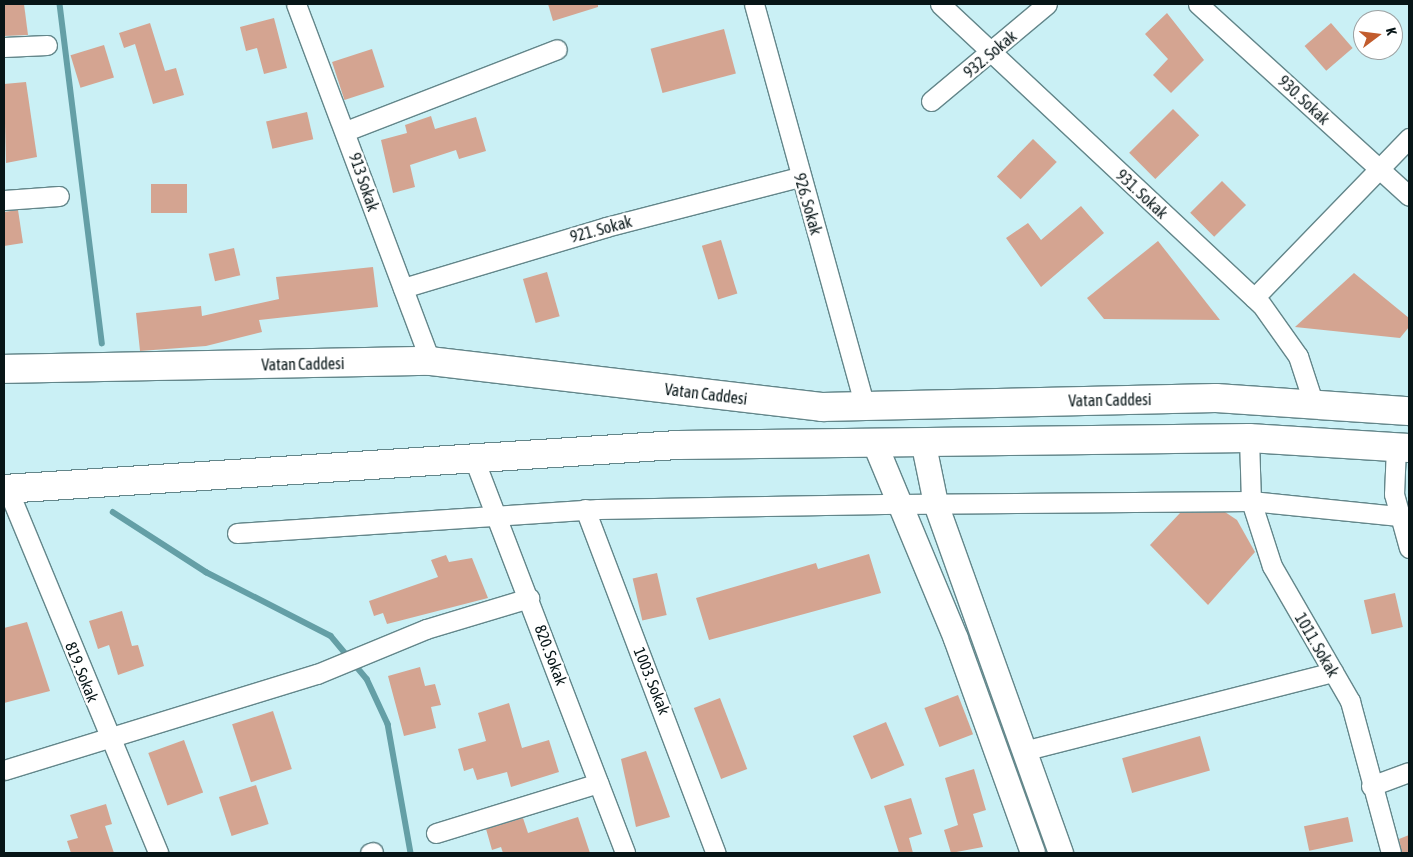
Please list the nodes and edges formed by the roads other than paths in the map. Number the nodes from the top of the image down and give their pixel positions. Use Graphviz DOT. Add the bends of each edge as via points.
graph roads {
  1 [pos="296,4"];
  2 [pos="754,4"];
  3 [pos="940,4"];
  4 [pos="1047,4"];
  5 [pos="1198,4"];
  6 [pos="47,45"];
  7 [pos="4,47"];
  8 [pos="558,49"];
  9 [pos="992,54"];
  10 [pos="931,101"];
  11 [pos="346,131"];
  12 [pos="1409,138"];
  13 [pos="1379,170"];
  14 [pos="800,177"];
  15 [pos="59,196"];
  16 [pos="1409,196"];
  17 [pos="4,200"];
  18 [pos="404,288"];
  19 [pos="1254,298"];
  20 [pos="430,361"];
  21 [pos="4,369"];
  22 [pos="864,404"];
  23 [pos="1314,405"];
  24 [pos="1409,411"];
  25 [pos="1250,438"];
  26 [pos="923,441"];
  27 [pos="876,444"];
  28 [pos="1402,448"];
  29 [pos="474,459"];
  30 [pos="6,490"];
  31 [pos="1251,501"];
  32 [pos="899,504"];
  33 [pos="936,504"];
  34 [pos="585,509"];
  35 [pos="495,514"];
  36 [pos="1404,517"];
  37 [pos="237,533"];
  38 [pos="1409,548"];
  39 [pos="529,598"];
  40 [pos="1333,672"];
  41 [pos="110,740"];
  42 [pos="1023,751"];
  43 [pos="4,770"];
  44 [pos="1409,772"];
  45 [pos="599,784"];
  46 [pos="1371,786"];
  47 [pos="436,833"];
  48 [pos="158,853"];
  49 [pos="625,853"];
  50 [pos="716,853"];
  51 [pos="1033,853"];
  52 [pos="1061,853"];
  53 [pos="1391,853"];
  1 -- 11 [label="street, 913 Sokak"];
  2 -- 14 [label="street, 926. Sokak"];
  3 -- 9 [label="street, 931. Sokak"];
  4 -- 9 [label="street, 932. Sokak"];
  5 -- 13 [label="street, 930. Sokak"];
  6 -- 7 [label="street"];
  8 -- 11 [label="street"];
  9 -- 10 [label="street, 932. Sokak"];
  9 -- 19 [label="street, 931. Sokak"];
  11 -- 18 [label="street, 913 Sokak"];
  12 -- 13 [label="street"];
  13 -- 16 [label="street, 930. Sokak"];
  13 -- 19 [label="street"];
  14 -- 18 [label="street, 921. Sokak" via="606,227"];
  14 -- 22 [label="street, 926. Sokak"];
  15 -- 17 [label="street"];
  18 -- 20 [label="street, 913 Sokak"];
  19 -- 23 [label="street, 931. Sokak" via="1298,356"];
  20 -- 21 [label="highway, Vatan Caddesi"];
  20 -- 22 [label="highway, Vatan Caddesi" via="822,408"];
  22 -- 23 [label="highway, Vatan Caddesi" via="1216,398"];
  23 -- 24 [label="highway, Vatan Caddesi"];
  25 -- 26 [label="highway"];
  25 -- 28 [label="highway"];
  25 -- 31 [label="street, 1011. Sokak"];
  26 -- 27 [label="highway"];
  26 -- 33 [label="street"];
  27 -- 29 [label="highway" via="678,445"];
  27 -- 32 [label="street"];
  28 -- 36 [label="street" via="1394,494"];
  29 -- 30 [label="highway"];
  29 -- 35 [label="street, 820. Sokak"];
  30 -- 41 [label="street, 819. Sokak"];
  31 -- 33 [label="street"];
  31 -- 36 [label="street"];
  31 -- 40 [label="street, 1011. Sokak" via="1272,566"];
  32 -- 33 [label="street"];
  32 -- 34 [label="street"];
  32 -- 51 [label="street" via="956,639"];
  33 -- 42 [label="street"];
  34 -- 35 [label="street"];
  34 -- 50 [label="street, 1003. Sokak"];
  35 -- 37 [label="street"];
  35 -- 39 [label="street, 820. Sokak"];
  36 -- 38 [label="street"];
  39 -- 41 [label="street" via="426,629 317,674"];
  39 -- 45 [label="street, 820. Sokak"];
  40 -- 42 [label="street"];
  40 -- 46 [label="street, 1011. Sokak" via="1350,702"];
  41 -- 43 [label="street"];
  41 -- 48 [label="street, 819. Sokak"];
  42 -- 52 [label="street"];
  44 -- 46 [label="street"];
  45 -- 47 [label="street"];
  45 -- 49 [label="street, 820. Sokak"];
  46 -- 53 [label="street, 1011. Sokak"];
}
